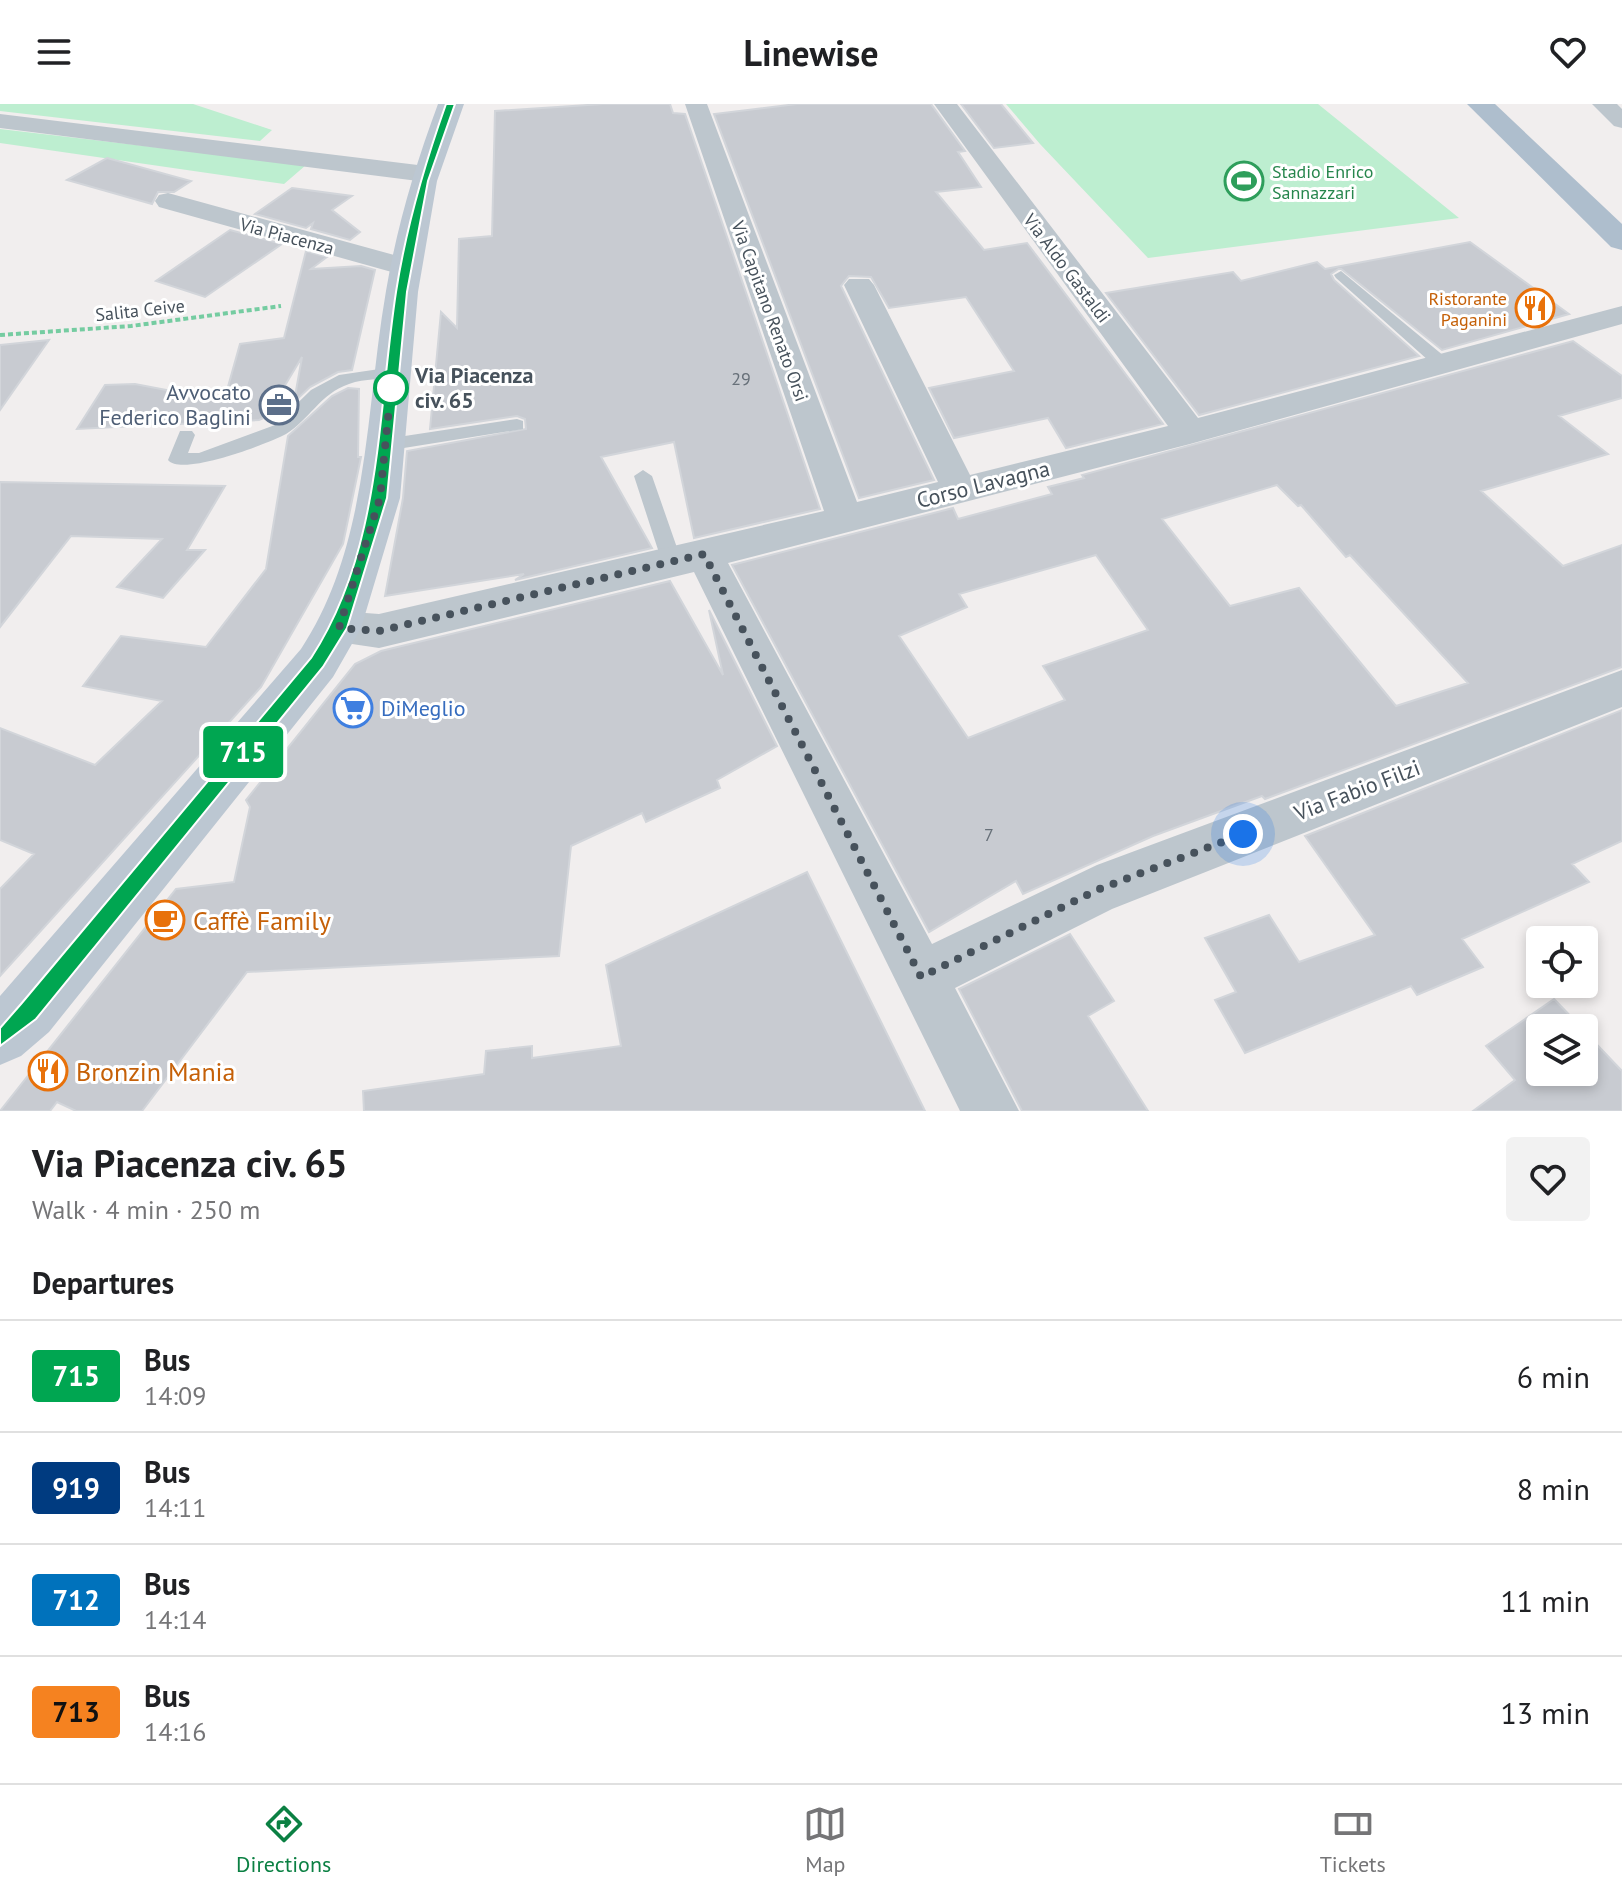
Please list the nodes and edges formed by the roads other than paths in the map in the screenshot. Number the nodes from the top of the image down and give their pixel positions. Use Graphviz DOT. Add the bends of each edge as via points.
graph roads {
  1 [pos="451,104"];
  2 [pos="696,104"];
  3 [pos="945,104"];
  4 [pos="1480,104"];
  5 [pos="1507,104"];
  6 [pos="1603,104"];
  7 [pos="0,121"];
  8 [pos="1622,121"];
  9 [pos="426,174"];
  10 [pos="168,201"];
  11 [pos="1622,213"];
  12 [pos="1622,241"];
  13 [pos="406,267"];
  14 [pos="1341,275"];
  15 [pos="859,285"];
  16 [pos="1622,315"];
  17 [pos="1444,365"];
  18 [pos="393,372"];
  19 [pos="517,425"];
  20 [pos="1190,432"];
  21 [pos="186,435"];
  22 [pos="385,445"];
  23 [pos="643,476"];
  24 [pos="960,490"];
  25 [pos="845,519"];
  26 [pos="688,558"];
  27 [pos="339,628"];
  28 [pos="1622,688"];
  29 [pos="921,977"];
  30 [pos="0,1035"];
  31 [pos="990,1111"];
  1 -- 9 [label="street"];
  2 -- 25 [label="street, Via Capitano Renato Orsi"];
  3 -- 20 [label="street, Via Aldo Gastaldi"];
  4 -- 12 [label="main road"];
  5 -- 11 [label="main road"];
  6 -- 8 [label="street"];
  7 -- 9 [label="street"];
  9 -- 13 [label="street"];
  10 -- 13 [label="street, Via Piacenza"];
  13 -- 18 [label="street"];
  14 -- 17 [label="lane"];
  15 -- 24 [label="street"];
  16 -- 17 [label="street, Corso Lavagna"];
  17 -- 20 [label="street, Corso Lavagna"];
  18 -- 21 [label="lane" via="345,379 317,394 281,429 200,459 177,460"];
  18 -- 22 [label="street"];
  19 -- 22 [label="lane"];
  20 -- 24 [label="street, Corso Lavagna"];
  22 -- 27 [label="street" via="380,498"];
  23 -- 26 [label="lane"];
  24 -- 25 [label="street, Corso Lavagna"];
  25 -- 26 [label="street, Corso Lavagna"];
  26 -- 27 [label="street, Corso Lavagna" via="379,631"];
  26 -- 29 [label="street"];
  27 -- 30 [label="street" via="317,663 48,987"];
  28 -- 29 [label="street, Via Fabio Filzi" via="1097,890"];
  29 -- 31 [label="street"];
}
